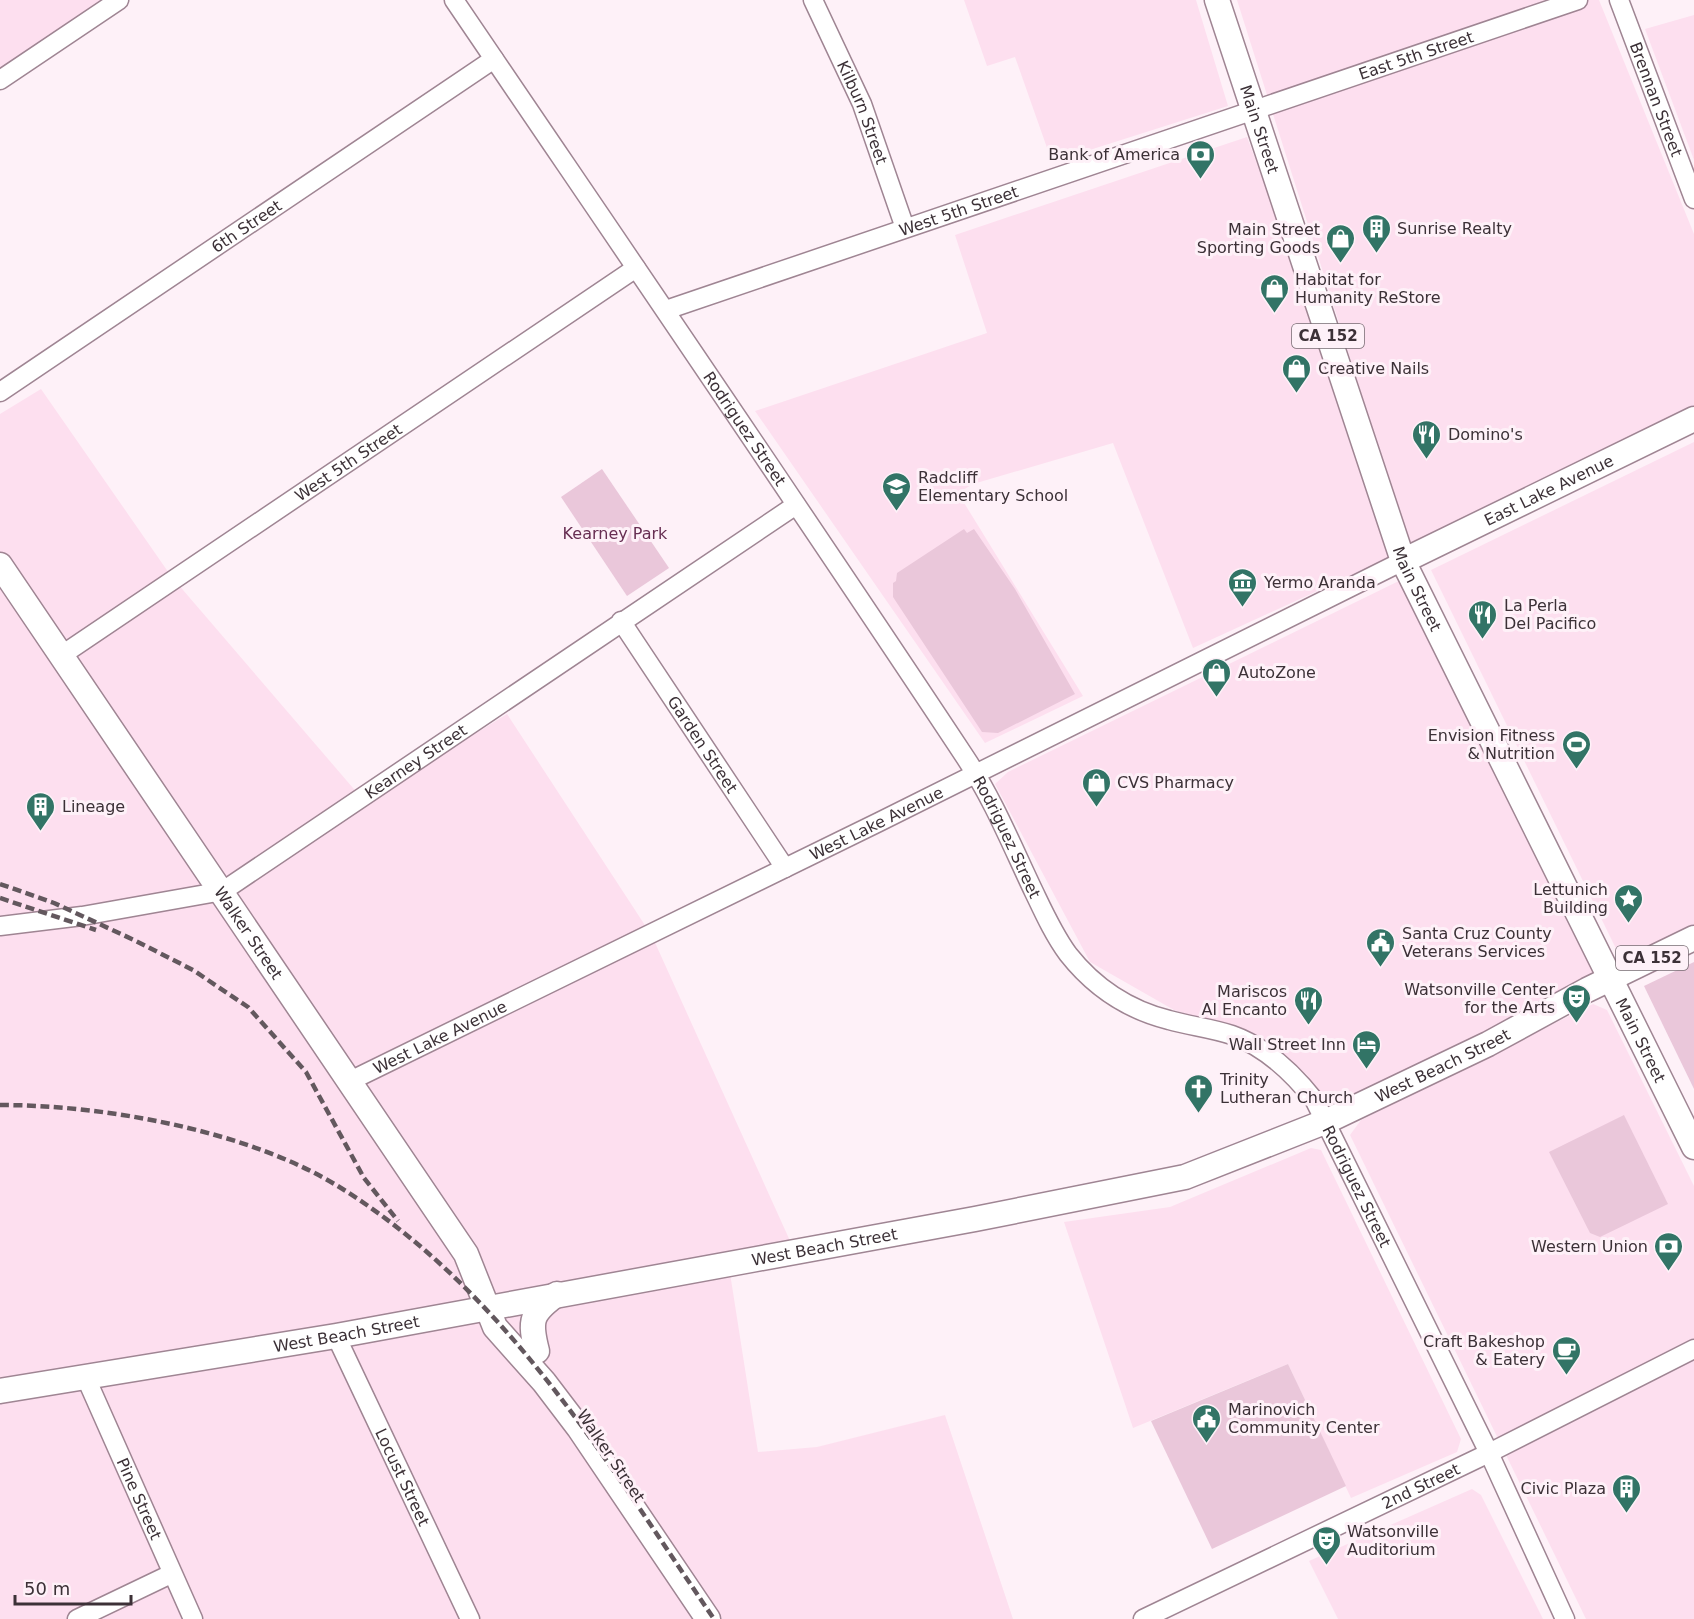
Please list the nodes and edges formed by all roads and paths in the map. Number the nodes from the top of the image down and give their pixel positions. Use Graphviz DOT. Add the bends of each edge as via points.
graph roads {
  1 [pos="119,0"];
  2 [pos="454,0"];
  3 [pos="813,0"];
  4 [pos="1217,0"];
  5 [pos="1578,0"];
  6 [pos="1619,0"];
  7 [pos="494,59"];
  8 [pos="0,80"];
  9 [pos="1253,111"];
  10 [pos="1694,199"];
  11 [pos="905,228"];
  12 [pos="636,268"];
  13 [pos="666,310"];
  14 [pos="0,392"];
  15 [pos="1694,418"];
  16 [pos="795,505"];
  17 [pos="1403,561"];
  18 [pos="0,565"];
  19 [pos="621,621"];
  20 [pos="62,655"];
  21 [pos="975,773"];
  22 [pos="785,868"];
  23 [pos="223,891"];
  24 [pos="0,926"];
  25 [pos="1694,938"];
  26 [pos="1611,978"];
  27 [pos="350,1081"];
  28 [pos="1327,1121"];
  29 [pos="1694,1147"];
  30 [pos="556,1294"];
  31 [pos="485,1308"];
  32 [pos="336,1336"];
  33 [pos="1694,1349"];
  34 [pos="537,1351"];
  35 [pos="86,1378"];
  36 [pos="0,1391"];
  37 [pos="1489,1453"];
  38 [pos="171,1574"];
  39 [pos="77,1619"];
  40 [pos="193,1619"];
  41 [pos="470,1619"];
  42 [pos="708,1619"];
  43 [pos="722,1619"];
  44 [pos="1143,1619"];
  45 [pos="1565,1619"];
  1 -- 8 [label="street"];
  2 -- 7 [label="street, Rodriguez Street"];
  3 -- 11 [label="street, Kilburn Street" via="862,104"];
  4 -- 9 [label="main road, Main Street / CA 152"];
  5 -- 9 [label="street, East 5th Street"];
  6 -- 10 [label="street, Brennan Street"];
  7 -- 12 [label="street, Rodriguez Street"];
  7 -- 14 [label="street, 6th Street"];
  9 -- 11 [label="street, West 5th Street"];
  9 -- 17 [label="main road, Main Street / CA 152"];
  11 -- 13 [label="street, West 5th Street"];
  12 -- 13 [label="street, Rodriguez Street"];
  12 -- 20 [label="street, West 5th Street"];
  13 -- 16 [label="street, Rodriguez Street"];
  15 -- 17 [label="main road, East Lake Avenue"];
  16 -- 19 [label="street, Kearney Street"];
  16 -- 21 [label="street, Rodriguez Street"];
  17 -- 21 [label="street, West Lake Avenue"];
  17 -- 26 [label="main road, Main Street / CA 152"];
  18 -- 20 [label="main road, Walker Street"];
  19 -- 22 [label="street, Garden Street"];
  19 -- 23 [label="street, Kearney Street"];
  20 -- 23 [label="main road, Walker Street"];
  21 -- 22 [label="street, West Lake Avenue"];
  21 -- 28 [label="street, Rodriguez Street" via="1055,934 1087,975 1113,997 1138,1010 1234,1036 1256,1047 1301,1083"];
  22 -- 27 [label="street, West Lake Avenue"];
  23 -- 24 [label="street, Kearney Street"];
  23 -- 27 [label="main road, Walker Street" via="306,1021"];
  25 -- 26 [label="main road, CA 152"];
  26 -- 28 [label="main road, West Beach Street" via="1488,1044"];
  26 -- 29 [label="main road, Main Street"];
  27 -- 31 [label="main road, Walker Street" via="466,1254"];
  28 -- 30 [label="main road, West Beach Street" via="1205,1170 1161,1183"];
  28 -- 37 [label="street, Rodriguez Street"];
  30 -- 31 [label="main road, West Beach Street"];
  30 -- 34 [label="main road" via="537,1308 533,1319"];
  31 -- 32 [label="main road, West Beach Street"];
  31 -- 34 [label="main road, Walker Street" via="511,1323"];
  31 -- 42 [label="main road, Walker Street" via="495,1327 579,1428"];
  32 -- 35 [label="main road, West Beach Street"];
  32 -- 41 [label="street, Locust Street"];
  33 -- 37 [label="street, 2nd Street"];
  34 -- 43 [label="main road, Walker Street"];
  35 -- 36 [label="main road, West Beach Street"];
  35 -- 38 [label="street, Pine Street"];
  37 -- 44 [label="street, 2nd Street"];
  37 -- 45 [label="street, Rodriguez Street"];
  38 -- 39 [label="street"];
  38 -- 40 [label="street, Pine Street"];
}
